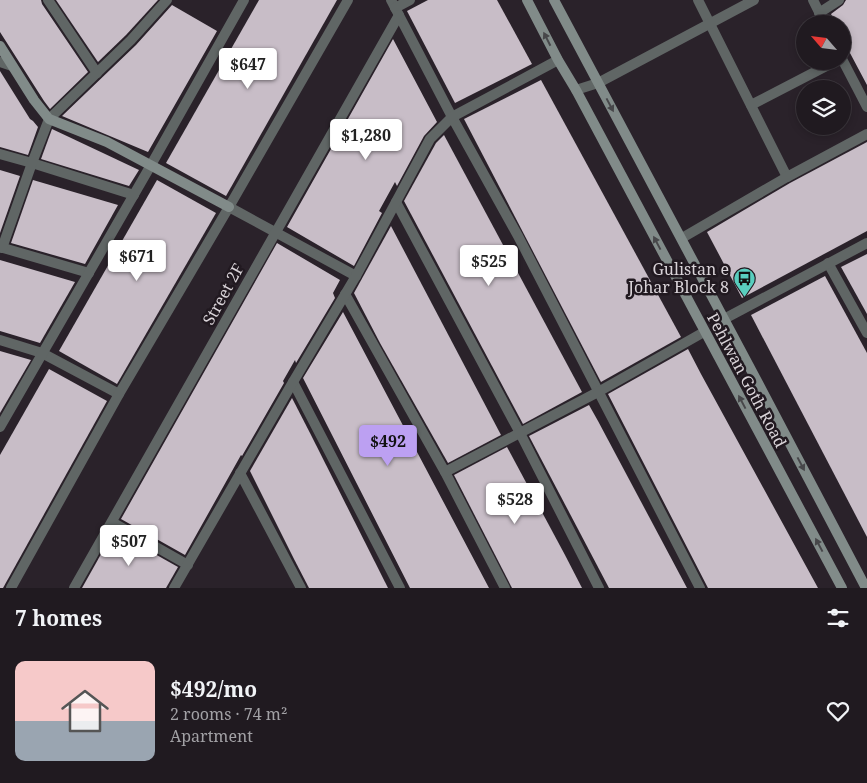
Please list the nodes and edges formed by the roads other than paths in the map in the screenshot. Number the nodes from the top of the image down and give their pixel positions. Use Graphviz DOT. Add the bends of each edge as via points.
graph roads {
  1 [pos="48,0"];
  2 [pos="167,0"];
  3 [pos="244,0"];
  4 [pos="348,0"];
  5 [pos="410,0"];
  6 [pos="527,0"];
  7 [pos="698,0"];
  8 [pos="754,0"];
  9 [pos="813,0"];
  10 [pos="839,0"];
  11 [pos="558,2"];
  12 [pos="395,7"];
  13 [pos="820,13"];
  14 [pos="710,24"];
  15 [pos="0,46"];
  16 [pos="558,60"];
  17 [pos="0,62"];
  18 [pos="12,66"];
  19 [pos="819,70"];
  20 [pos="848,70"];
  21 [pos="97,74"];
  22 [pos="598,83"];
  23 [pos="867,83"];
  24 [pos="858,89"];
  25 [pos="576,90"];
  26 [pos="751,105"];
  27 [pos="867,107"];
  28 [pos="452,116"];
  29 [pos="49,119"];
  30 [pos="867,134"];
  31 [pos="0,154"];
  32 [pos="32,163"];
  33 [pos="151,165"];
  34 [pos="787,177"];
  35 [pos="134,195"];
  36 [pos="396,202"];
  37 [pos="229,207"];
  38 [pos="276,232"];
  39 [pos="682,238"];
  40 [pos="867,242"];
  41 [pos="1,248"];
  42 [pos="828,263"];
  43 [pos="89,273"];
  44 [pos="356,276"];
  45 [pos="346,294"];
  46 [pos="724,319"];
  47 [pos="704,332"];
  48 [pos="867,333"];
  49 [pos="0,340"];
  50 [pos="42,353"];
  51 [pos="293,382"];
  52 [pos="598,392"];
  53 [pos="119,394"];
  54 [pos="0,427"];
  55 [pos="520,433"];
  56 [pos="445,472"];
  57 [pos="240,473"];
  58 [pos="112,522"];
  59 [pos="188,565"];
  60 [pos="11,588"];
  61 [pos="74,588"];
  62 [pos="174,588"];
  63 [pos="301,588"];
  64 [pos="400,588"];
  65 [pos="505,588"];
  66 [pos="599,588"];
  67 [pos="700,588"];
  68 [pos="842,588"];
  69 [pos="866,588"];
  1 -- 21 [label="street"];
  2 -- 21 [label="street"];
  3 -- 33 [label="street"];
  4 -- 37 [label="street"];
  5 -- 12 [label="street"];
  16 -- 6 [label="main road, Pehlwan Goth Road, one-way"];
  7 -- 14 [label="street"];
  8 -- 14 [label="street"];
  9 -- 13 [label="street"];
  10 -- 13 [label="street"];
  11 -- 22 [label="main road, Pehlwan Goth Road"];
  12 -- 28 [label="street"];
  12 -- 38 [label="street, Street 2F"];
  14 -- 22 [label="street"];
  14 -- 26 [label="street"];
  15 -- 18 [label="main road"];
  16 -- 25 [label="main road, Pehlwan Goth Road"];
  16 -- 28 [label="street"];
  17 -- 18 [label="street"];
  18 -- 29 [label="main road"];
  19 -- 26 [label="street"];
  20 -- 24 [label="street"];
  21 -- 29 [label="street"];
  22 -- 25 [label="street"];
  22 -- 39 [label="main road, Pehlwan Goth Road, one-way"];
  23 -- 24 [label="street"];
  24 -- 27 [label="street"];
  47 -- 25 [label="main road, Pehlwan Goth Road, one-way"];
  26 -- 34 [label="street"];
  28 -- 36 [label="street" via="430,139"];
  28 -- 52 [label="street"];
  29 -- 32 [label="street"];
  29 -- 33 [label="main road" via="108,142"];
  30 -- 34 [label="street"];
  31 -- 32 [label="street"];
  32 -- 35 [label="street"];
  32 -- 41 [label="street"];
  33 -- 35 [label="street"];
  33 -- 37 [label="main road"];
  34 -- 39 [label="street"];
  35 -- 43 [label="street"];
  36 -- 44 [label="street"];
  36 -- 55 [label="street"];
  37 -- 38 [label="street"];
  37 -- 53 [label="street"];
  38 -- 44 [label="street"];
  38 -- 58 [label="street, Street 2F"];
  39 -- 46 [label="main road, Pehlwan Goth Road"];
  40 -- 42 [label="street"];
  41 -- 43 [label="street"];
  42 -- 46 [label="street"];
  42 -- 48 [label="street"];
  43 -- 50 [label="street"];
  44 -- 45 [label="street"];
  45 -- 51 [label="street"];
  45 -- 56 [label="street"];
  46 -- 69 [label="main road, Pehlwan Goth Road, one-way"];
  47 -- 52 [label="street"];
  68 -- 47 [label="main road, Pehlwan Goth Road, one-way"];
  49 -- 50 [label="street"];
  50 -- 53 [label="street"];
  50 -- 54 [label="street"];
  51 -- 57 [label="street"];
  51 -- 64 [label="street"];
  52 -- 55 [label="street"];
  52 -- 67 [label="street"];
  53 -- 60 [label="street"];
  55 -- 56 [label="street"];
  55 -- 66 [label="street"];
  56 -- 65 [label="street"];
  57 -- 59 [label="street"];
  57 -- 63 [label="street"];
  58 -- 59 [label="street"];
  58 -- 61 [label="street, Street 2F"];
  59 -- 62 [label="street"];
}
